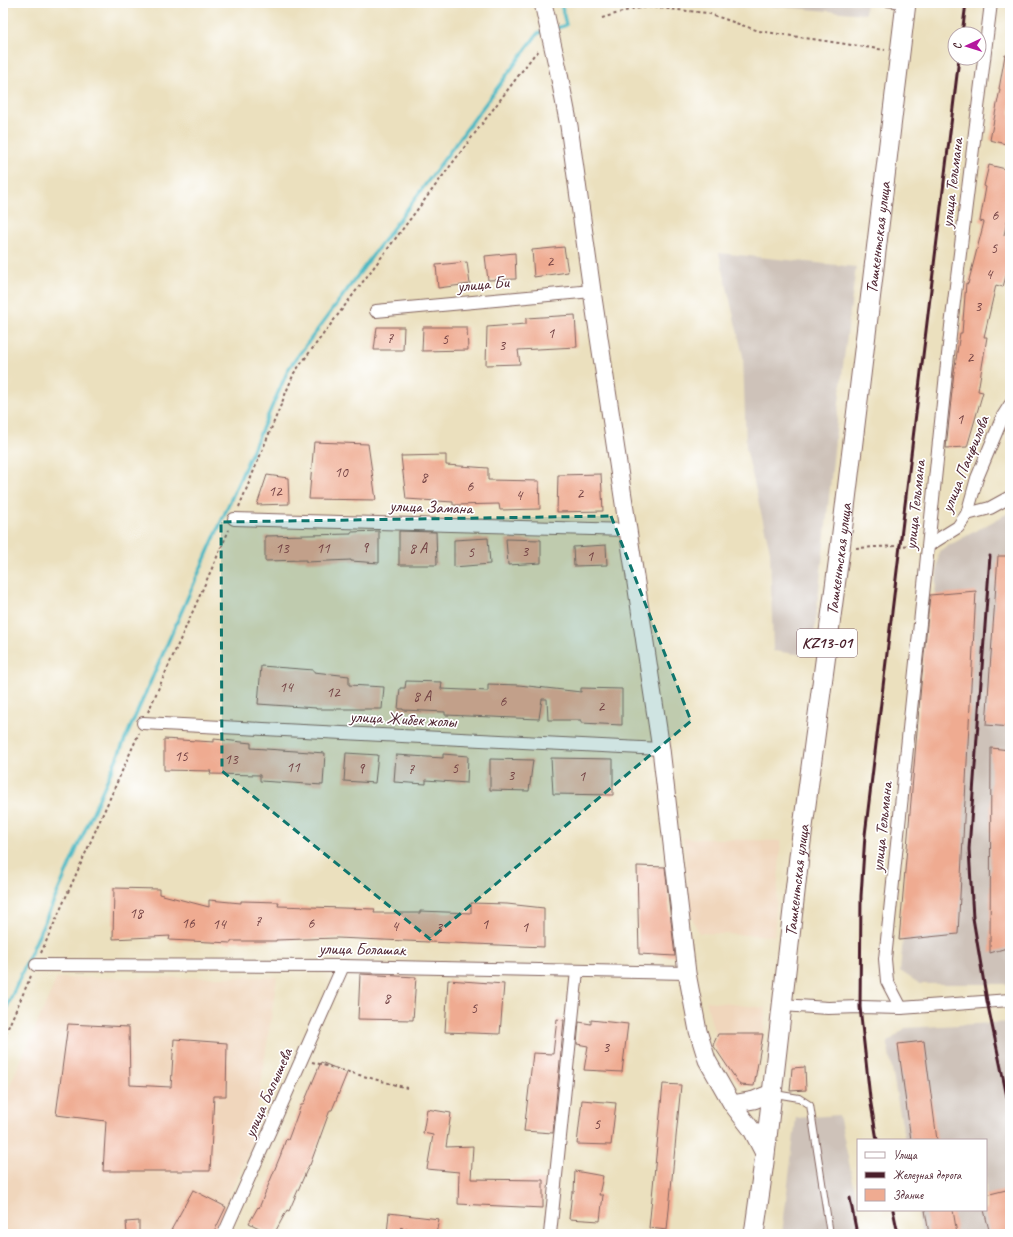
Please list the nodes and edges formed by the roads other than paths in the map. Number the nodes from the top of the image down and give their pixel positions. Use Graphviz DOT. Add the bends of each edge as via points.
graph roads {
  1 [pos="543,3"];
  2 [pos="887,3"];
  3 [pos="991,3"];
  4 [pos="906,4"];
  5 [pos="592,291"];
  6 [pos="376,311"];
  7 [pos="1010,405"];
  8 [pos="1010,497"];
  9 [pos="967,514"];
  10 [pos="234,519"];
  11 [pos="628,530"];
  12 [pos="928,545"];
  13 [pos="143,723"];
  14 [pos="661,749"];
  15 [pos="36,965"];
  16 [pos="343,966"];
  17 [pos="577,971"];
  18 [pos="687,973"];
  19 [pos="1010,1000"];
  20 [pos="782,1005"];
  21 [pos="901,1008"];
  22 [pos="771,1093"];
  23 [pos="732,1104"];
  24 [pos="765,1155"];
  25 [pos="224,1234"];
  26 [pos="550,1234"];
  27 [pos="754,1234"];
  28 [pos="830,1234"];
  1 -- 5 [label="main road" via="569,126"];
  2 -- 4 [label="lane"];
  3 -- 12 [label="street, улица Тельмана" via="951,326"];
  4 -- 20 [label="main road, Ташкентская улица / KZ13-01" via="840,549 798,857"];
  5 -- 6 [label="street, улица Би"];
  5 -- 11 [label="main road"];
  7 -- 9 [label="street, улица Панфилова" via="977,478"];
  8 -- 9 [label="street" via="990,508"];
  9 -- 12 [label="street, улица Панфилова" via="958,527"];
  10 -- 11 [label="street, улица Замана"];
  11 -- 14 [label="main road"];
  12 -- 21 [label="street, улица Тельмана" via="885,959 887,982"];
  13 -- 14 [label="street, улица Жибек жолы"];
  14 -- 18 [label="main road"];
  15 -- 16 [label="street, улица Болашак"];
  16 -- 17 [label="street, улица Болашак"];
  16 -- 25 [label="street, улица Бапышева"];
  17 -- 18 [label="street, улица Болашак"];
  17 -- 26 [label="street"];
  18 -- 23 [label="main road" via="698,1031 707,1060"];
  19 -- 21 [label="street"];
  20 -- 21 [label="street"];
  20 -- 22 [label="main road, Ташкентская улица / KZ13-01"];
  22 -- 23 [label="main road" via="754,1100"];
  22 -- 24 [label="main road, Ташкентская улица / KZ13-01"];
  22 -- 28 [label="lane" via="799,1098 810,1106"];
  23 -- 24 [label="main road" via="752,1130"];
  24 -- 27 [label="main road, Ташкентская улица / KZ13-01"];
}
